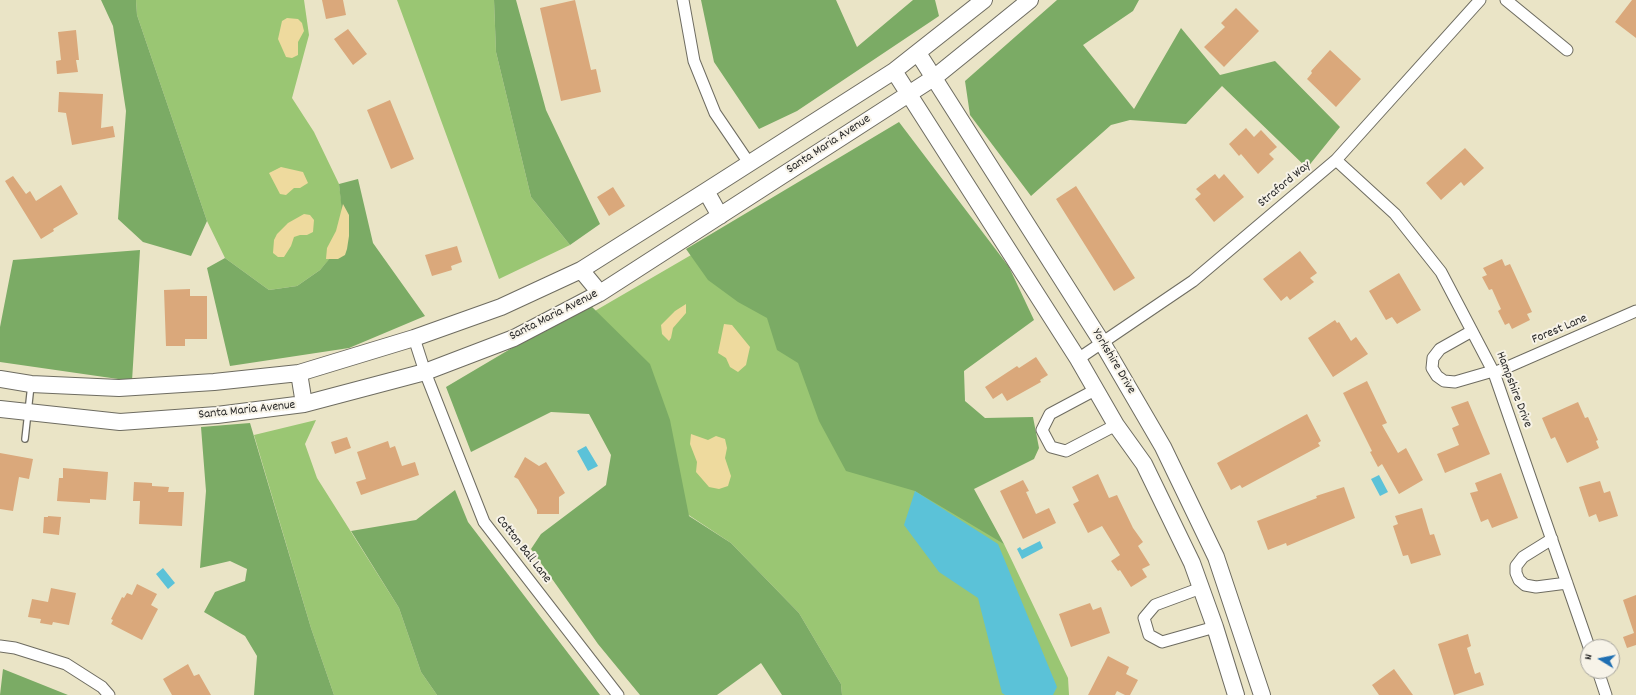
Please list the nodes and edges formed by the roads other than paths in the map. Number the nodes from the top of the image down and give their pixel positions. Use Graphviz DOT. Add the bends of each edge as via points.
graph roads {
  1 [pos="683,0"];
  2 [pos="984,0"];
  3 [pos="1030,0"];
  4 [pos="1480,0"];
  5 [pos="1506,0"];
  6 [pos="1567,50"];
  7 [pos="918,53"];
  8 [pos="894,71"];
  9 [pos="935,76"];
  10 [pos="909,93"];
  11 [pos="1336,160"];
  12 [pos="749,163"];
  13 [pos="706,191"];
  14 [pos="720,216"];
  15 [pos="581,270"];
  16 [pos="600,293"];
  17 [pos="1636,311"];
  18 [pos="1472,331"];
  19 [pos="414,338"];
  20 [pos="1103,344"];
  21 [pos="1078,359"];
  22 [pos="425,372"];
  23 [pos="1494,372"];
  24 [pos="299,373"];
  25 [pos="0,379"];
  26 [pos="31,384"];
  27 [pos="1095,390"];
  28 [pos="304,404"];
  29 [pos="0,409"];
  30 [pos="29,413"];
  31 [pos="1116,425"];
  32 [pos="25,439"];
  33 [pos="1552,539"];
  34 [pos="1567,583"];
  35 [pos="1202,588"];
  36 [pos="1215,627"];
  37 [pos="1586,639"];
  38 [pos="0,646"];
  39 [pos="1601,679"];
  40 [pos="109,695"];
  41 [pos="618,695"];
  42 [pos="1236,695"];
  43 [pos="1262,695"];
  44 [pos="1606,695"];
  1 -- 12 [label="street" via="694,61 715,113"];
  2 -- 7 [label="street"];
  3 -- 9 [label="street, Santa Maria Avenue"];
  4 -- 11 [label="street, Straford Way"];
  5 -- 6 [label="street"];
  7 -- 8 [label="street"];
  7 -- 9 [label="street, Yorkshire Drive"];
  8 -- 10 [label="street"];
  8 -- 12 [label="street"];
  9 -- 10 [label="street, Santa Maria Avenue"];
  9 -- 20 [label="street, Yorkshire Drive"];
  10 -- 14 [label="street, Santa Maria Avenue"];
  10 -- 21 [label="street"];
  11 -- 18 [label="street, Hampshire Drive" via="1395,214 1440,272"];
  11 -- 20 [label="street, Straford Way" via="1194,281"];
  12 -- 13 [label="street"];
  13 -- 14 [label="street"];
  13 -- 15 [label="street"];
  14 -- 16 [label="street, Santa Maria Avenue"];
  15 -- 16 [label="street"];
  15 -- 19 [label="street" via="501,307"];
  16 -- 22 [label="street, Santa Maria Avenue" via="514,338"];
  17 -- 23 [label="street, Forest Lane"];
  18 -- 23 [label="street, Hampshire Drive"];
  18 -- 23 [label="street, Forest Lane" via="1440,349 1433,358 1432,368 1444,381 1455,382"];
  19 -- 22 [label="street, Cotton Ball Lane"];
  19 -- 24 [label="street"];
  20 -- 21 [label="street, Straford Way"];
  20 -- 43 [label="street, Yorkshire Drive" via="1163,447 1216,557"];
  21 -- 27 [label="street"];
  22 -- 28 [label="street, Santa Maria Avenue"];
  22 -- 41 [label="street, Cotton Ball Lane" via="484,522"];
  23 -- 33 [label="street, Hampshire Drive"];
  24 -- 26 [label="street" via="119,388"];
  24 -- 28 [label="street"];
  25 -- 26 [label="street"];
  26 -- 30 [label="lane"];
  27 -- 31 [label="street"];
  27 -- 31 [label="street" via="1050,414 1042,430 1051,447 1066,450"];
  28 -- 30 [label="street, Santa Maria Avenue" via="217,415 120,422"];
  29 -- 30 [label="street, Santa Maria Avenue"];
  30 -- 32 [label="lane"];
  31 -- 35 [label="street" via="1144,464"];
  33 -- 34 [label="street, Hampshire Drive"];
  33 -- 34 [label="street" via="1523,557 1516,566 1516,573 1525,585 1536,587"];
  34 -- 37 [label="street, Hampshire Drive"];
  35 -- 36 [label="street"];
  35 -- 36 [label="street" via="1155,605 1144,618 1149,635 1162,642"];
  36 -- 42 [label="street"];
  38 -- 40 [label="street" via="15,648 66,664 102,687"];
  39 -- 44 [label="street"];
}
